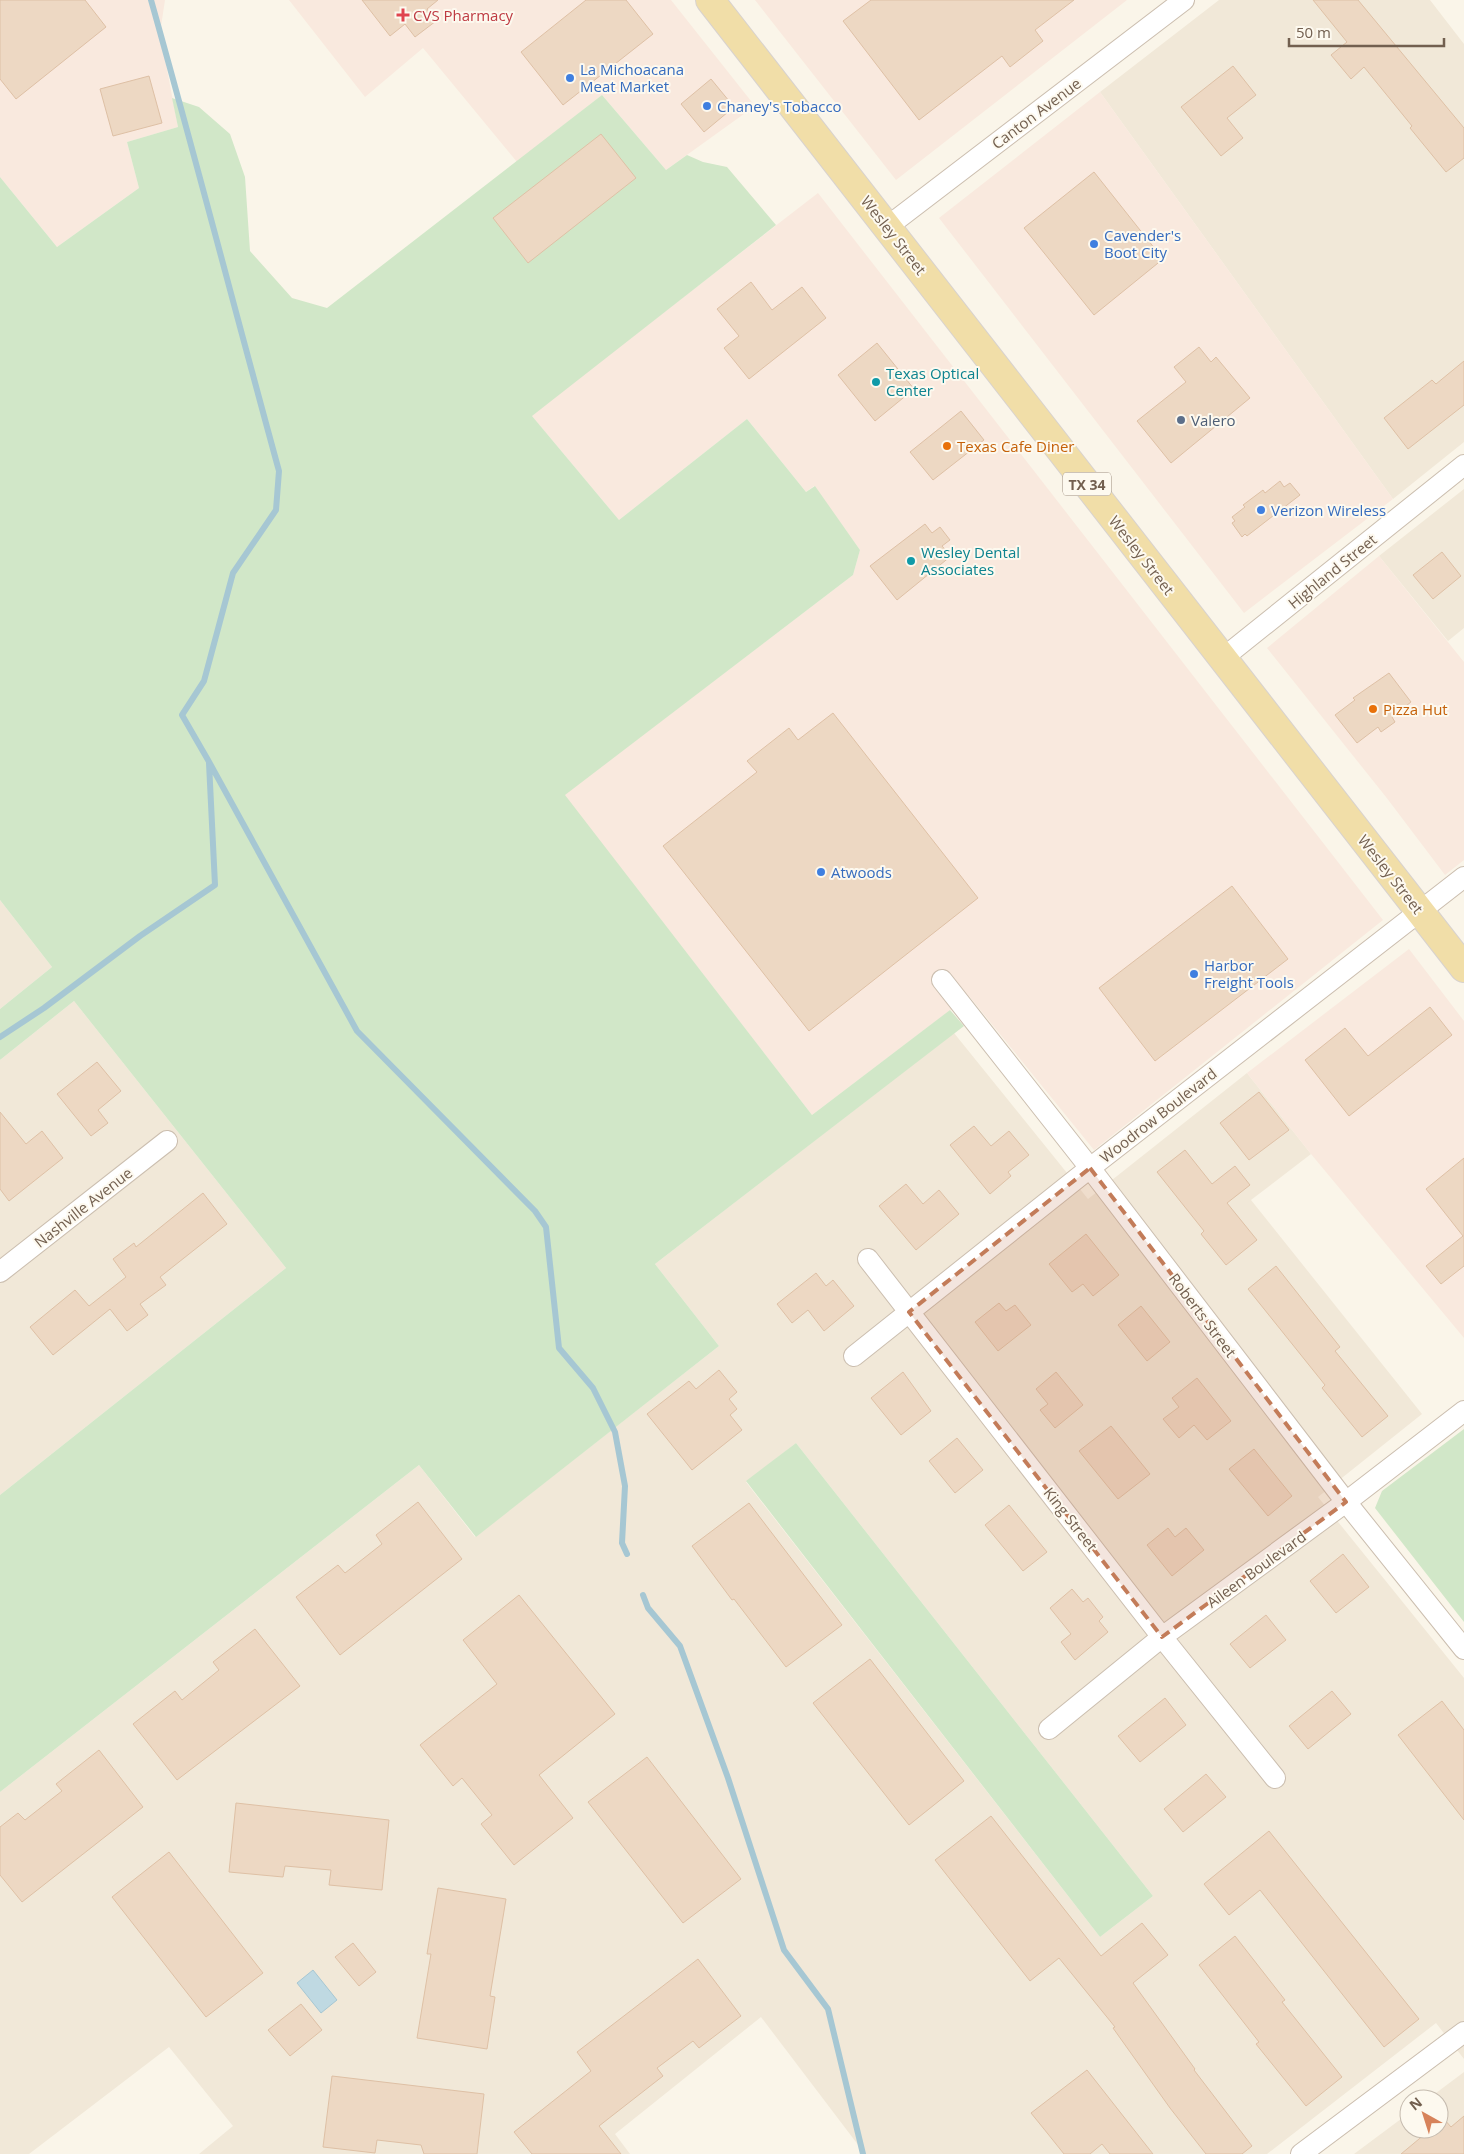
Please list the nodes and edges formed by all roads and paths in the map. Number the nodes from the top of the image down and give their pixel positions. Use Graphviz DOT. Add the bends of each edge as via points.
graph roads {
  1 [pos="710,0"];
  2 [pos="1184,0"];
  3 [pos="887,226"];
  4 [pos="1464,465"];
  5 [pos="1223,658"];
  6 [pos="1464,877"];
  7 [pos="1420,912"];
  8 [pos="1464,968"];
  9 [pos="942,980"];
  10 [pos="167,1141"];
  11 [pos="1090,1168"];
  12 [pos="868,1259"];
  13 [pos="0,1272"];
  14 [pos="910,1312"];
  15 [pos="854,1356"];
  16 [pos="1464,1411"];
  17 [pos="1346,1502"];
  18 [pos="1162,1637"];
  19 [pos="1464,1649"];
  20 [pos="1049,1729"];
  21 [pos="1275,1778"];
  22 [pos="1464,2032"];
  23 [pos="1300,2154"];
  1 -- 3 [label="main road, Wesley Street / TX 34"];
  2 -- 3 [label="street, Canton Avenue"];
  3 -- 5 [label="main road, Wesley Street / TX 34"];
  4 -- 5 [label="street, Highland Street"];
  5 -- 7 [label="main road, Wesley Street / TX 34"];
  6 -- 7 [label="street, Woodrow Boulevard"];
  7 -- 8 [label="main road, Wesley Street / TX 34"];
  7 -- 11 [label="street, Woodrow Boulevard"];
  9 -- 11 [label="street, Roberts Street"];
  10 -- 13 [label="street, Nashville Avenue"];
  11 -- 14 [label="street, Woodrow Boulevard"];
  11 -- 17 [label="street, Roberts Street"];
  12 -- 14 [label="street, King Street"];
  14 -- 15 [label="street, Woodrow Boulevard"];
  14 -- 18 [label="street, King Street"];
  16 -- 17 [label="street, Aileen Boulevard"];
  17 -- 18 [label="street, Aileen Boulevard"];
  17 -- 19 [label="street, Roberts Street"];
  18 -- 20 [label="street, Aileen Boulevard"];
  18 -- 21 [label="street, King Street"];
  22 -- 23 [label="street"];
}
